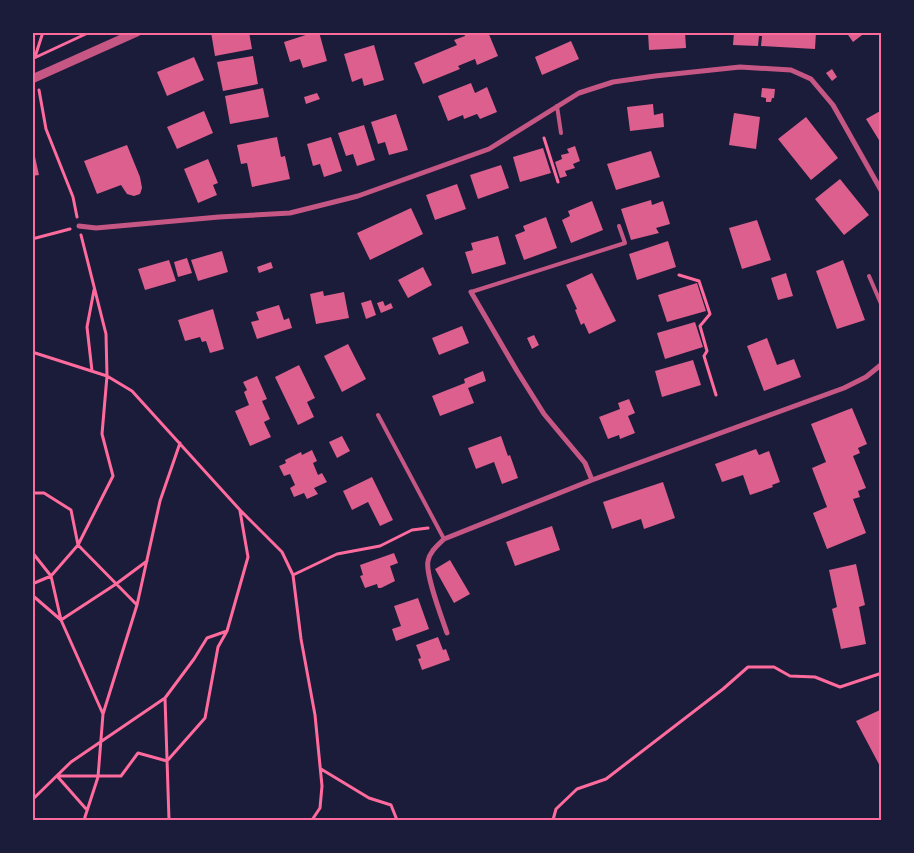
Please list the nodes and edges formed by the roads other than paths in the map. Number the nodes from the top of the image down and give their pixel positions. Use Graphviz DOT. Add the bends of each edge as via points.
graph roads {
  1 [pos="137,32"];
  2 [pos="32,79"];
  3 [pos="557,106"];
  4 [pos="561,133"];
  5 [pos="882,192"];
  6 [pos="78,226"];
  7 [pos="619,226"];
  8 [pos="869,276"];
  9 [pos="472,292"];
  10 [pos="882,306"];
  11 [pos="882,364"];
  12 [pos="378,415"];
  13 [pos="592,480"];
  14 [pos="444,539"];
  15 [pos="447,633"];
  1 -- 2 [label="street"];
  3 -- 4 [label="lane"];
  3 -- 5 [label="street" via="579,93 614,82 646,77 740,66 791,70 811,79 833,105"];
  3 -- 6 [label="street" via="489,149 358,196 290,213 96,228"];
  7 -- 9 [label="lane" via="625,243"];
  8 -- 10 [label="lane"];
  9 -- 13 [label="street" via="544,414 585,463"];
  11 -- 13 [label="street" via="844,388"];
  12 -- 14 [label="lane"];
  13 -- 14 [label="street"];
  14 -- 15 [label="street" via="432,550 427,562"];
}
